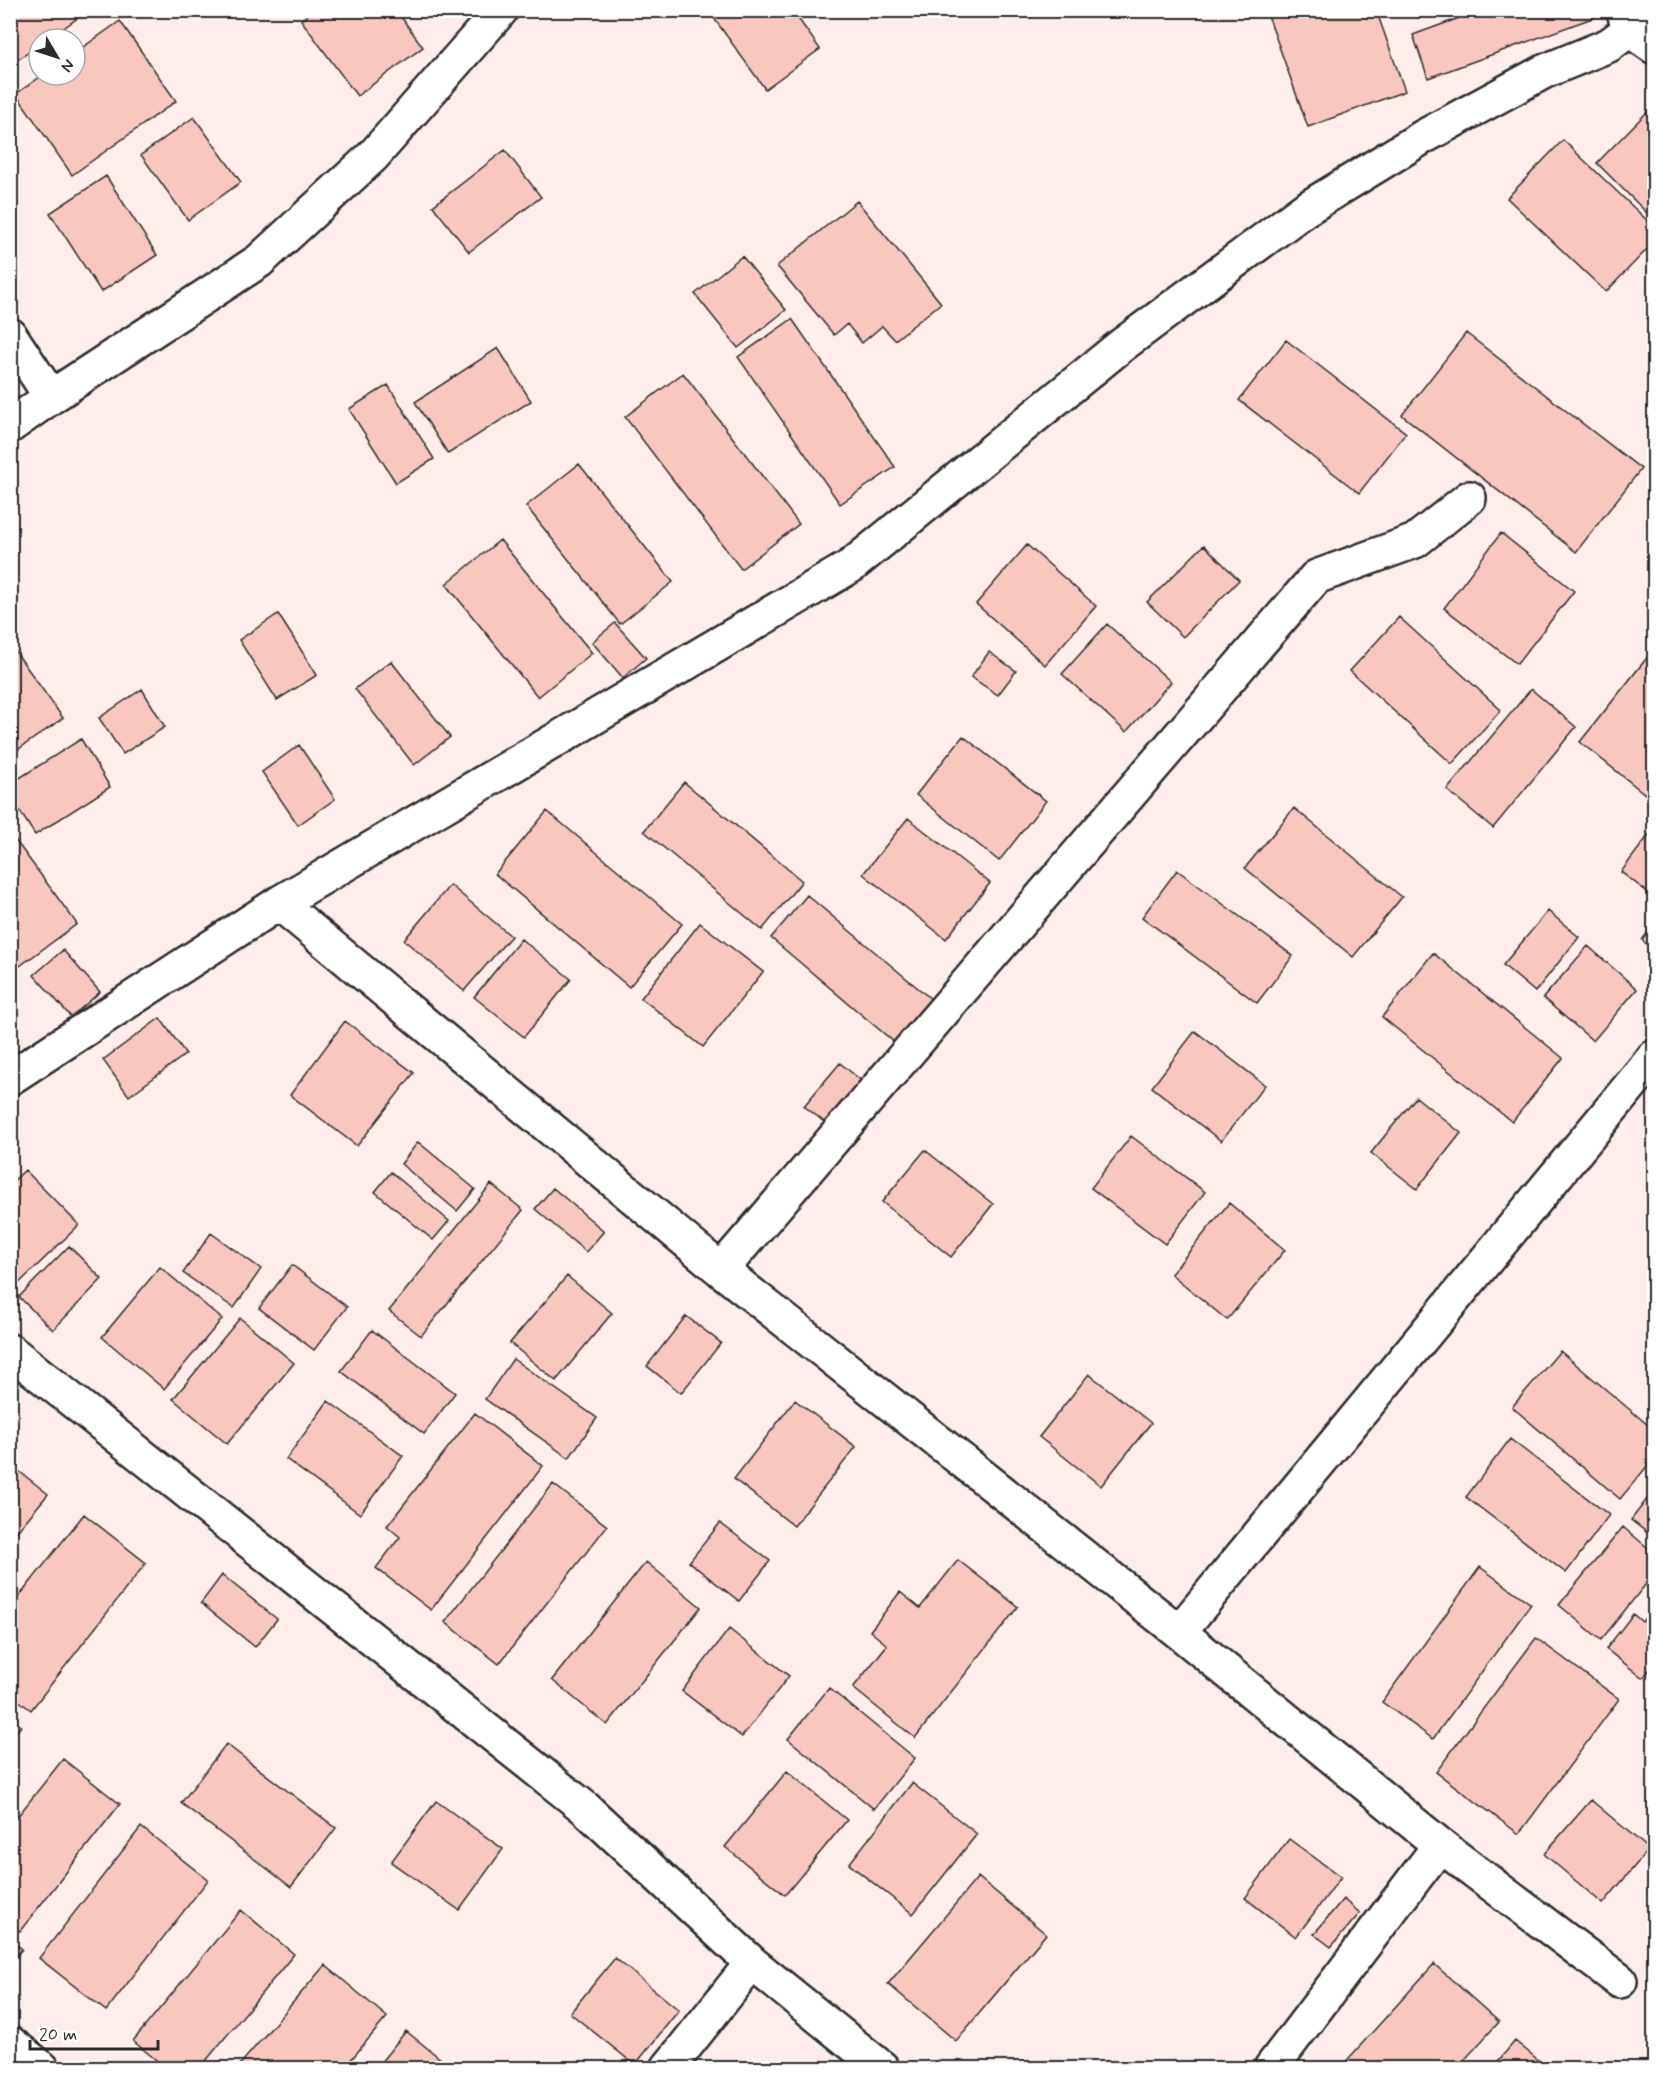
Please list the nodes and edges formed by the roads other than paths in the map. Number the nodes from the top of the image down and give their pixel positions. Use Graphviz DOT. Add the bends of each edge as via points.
graph roads {
  1 [pos="501,10"];
  2 [pos="1640,25"];
  3 [pos="10,334"];
  4 [pos="51,397"];
  5 [pos="10,426"];
  6 [pos="1469,498"];
  7 [pos="279,903"];
  8 [pos="1654,1057"];
  9 [pos="10,1078"];
  10 [pos="721,1270"];
  11 [pos="10,1351"];
  12 [pos="1179,1632"];
  13 [pos="1440,1845"];
  14 [pos="752,1963"];
  15 [pos="1620,1982"];
  16 [pos="10,2043"];
  17 [pos="42,2068"];
  18 [pos="668,2068"];
  19 [pos="882,2068"];
  20 [pos="1271,2068"];
  1 -- 4 [label="street" via="373,156 259,261"];
  2 -- 7 [label="street" via="1609,45 1543,72 1423,137 1304,210 1122,345 851,566"];
  3 -- 4 [label="street"];
  4 -- 5 [label="street"];
  6 -- 10 [label="street" via="1415,541 1316,577"];
  7 -- 9 [label="street"];
  7 -- 10 [label="street"];
  8 -- 12 [label="street"];
  10 -- 12 [label="street"];
  11 -- 14 [label="street" via="585,1808"];
  12 -- 13 [label="street"];
  13 -- 15 [label="street"];
  13 -- 20 [label="street"];
  14 -- 18 [label="street"];
  14 -- 19 [label="street"];
  16 -- 17 [label="street"];
}
